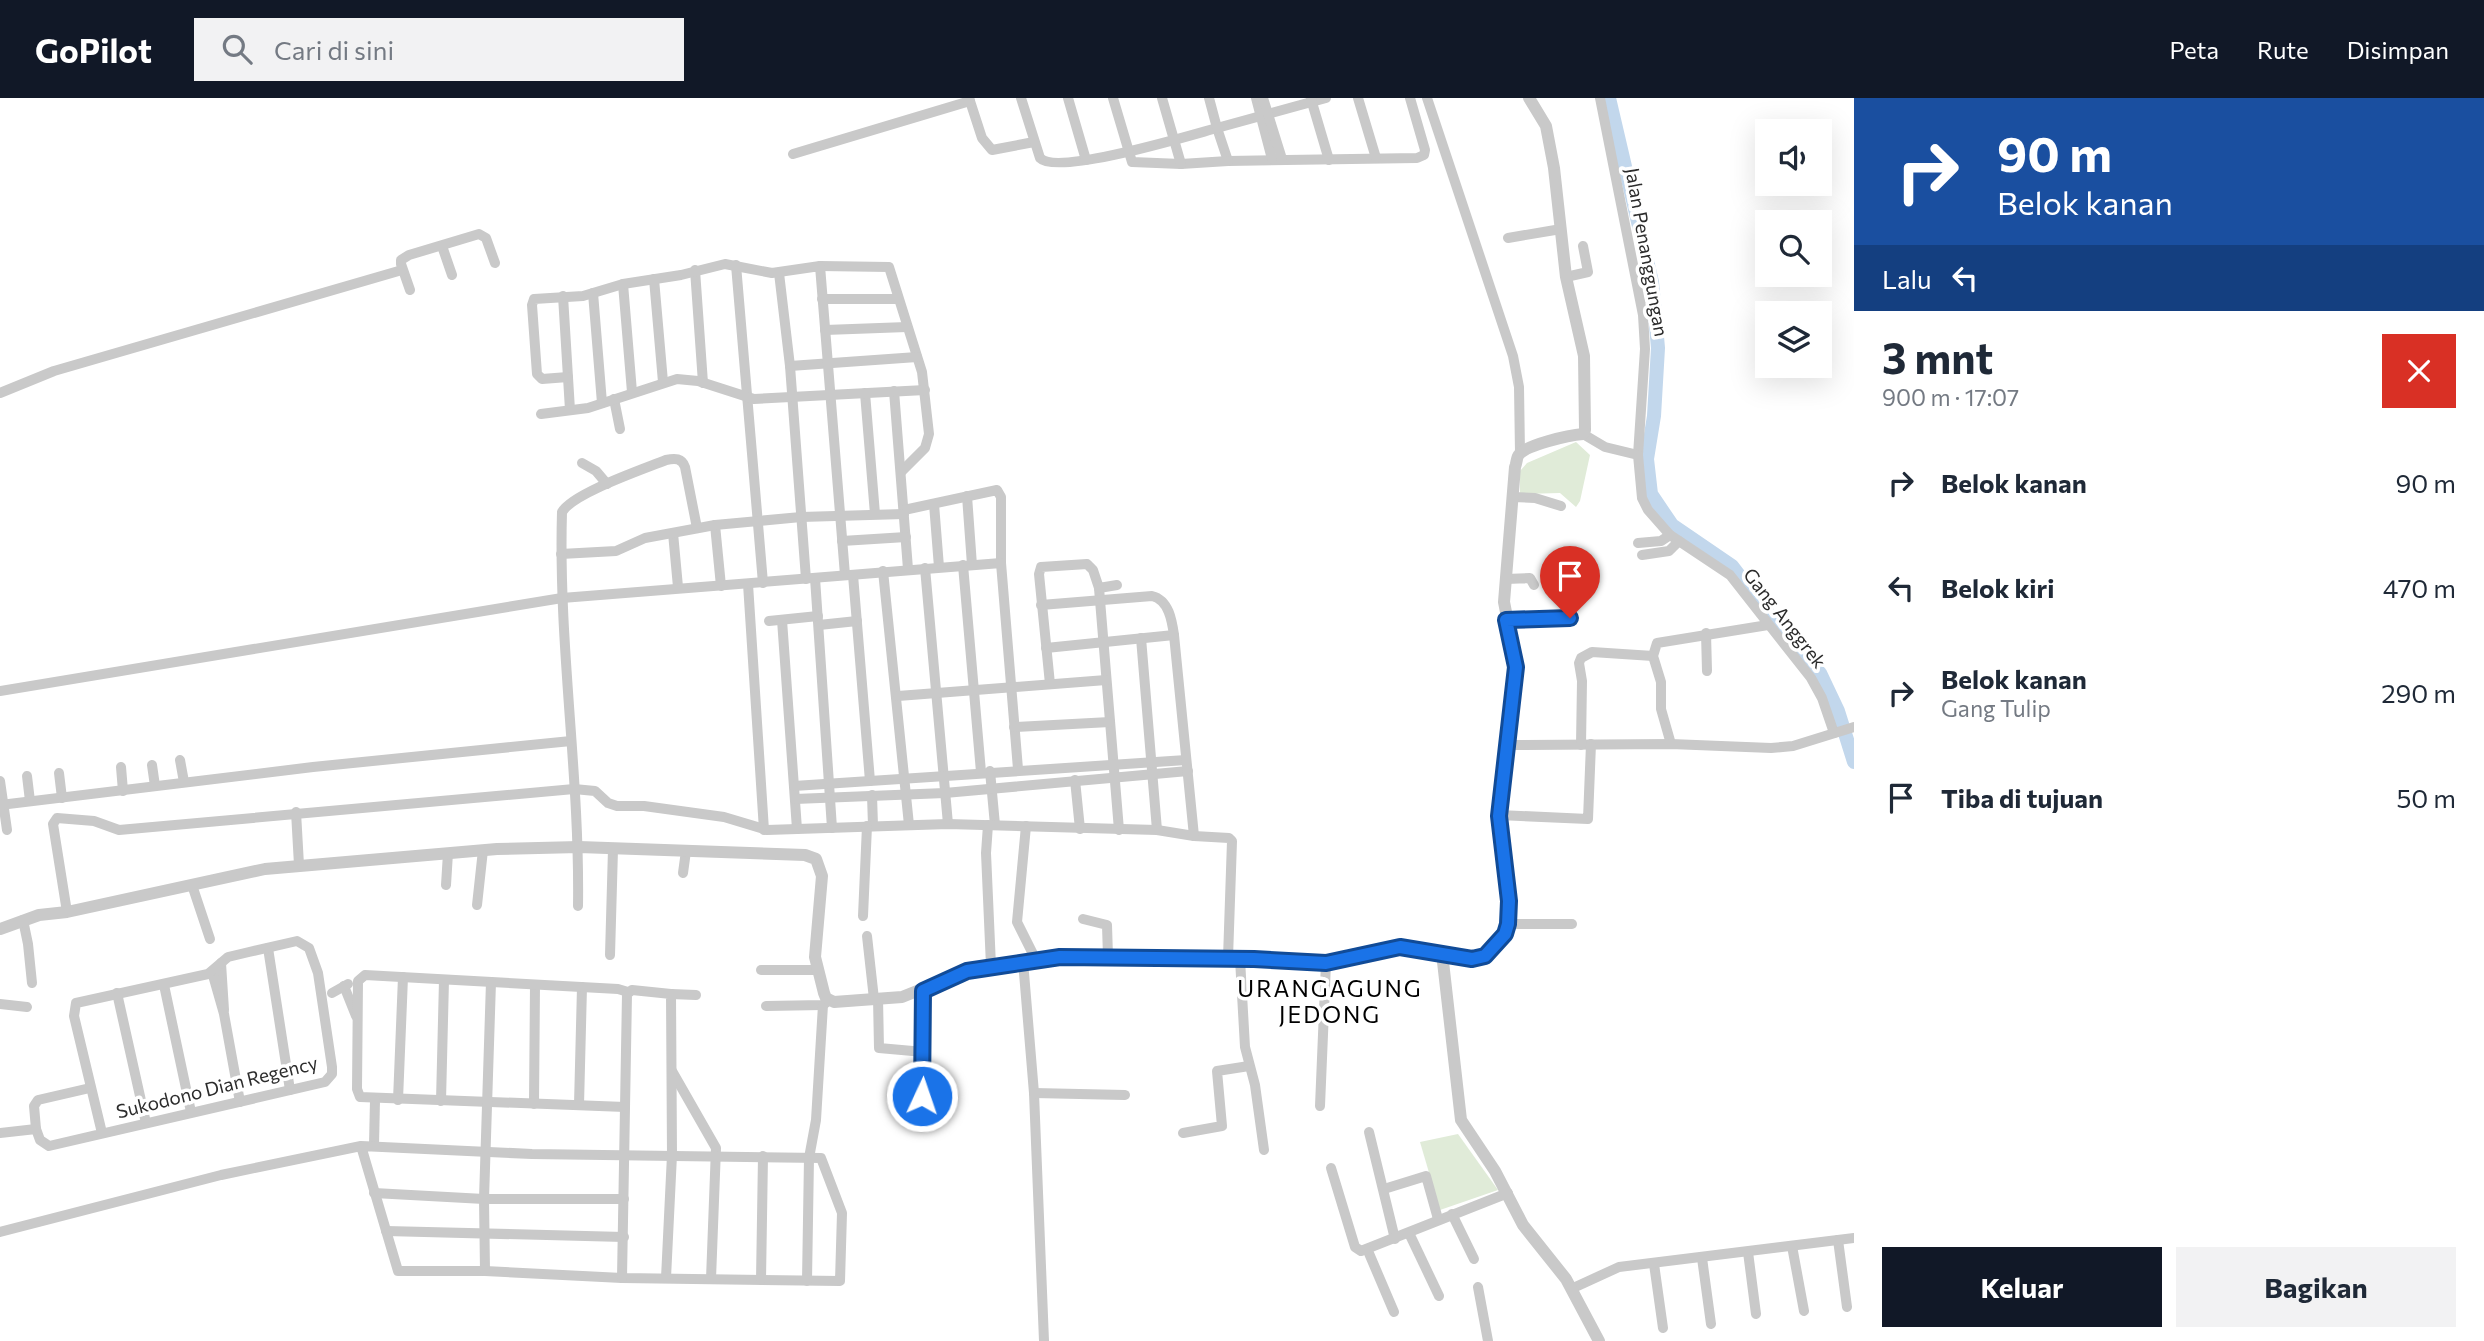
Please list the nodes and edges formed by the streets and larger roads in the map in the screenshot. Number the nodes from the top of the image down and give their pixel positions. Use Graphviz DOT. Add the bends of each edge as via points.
graph roads {
  1 [pos="1021,98"];
  2 [pos="1068,98"];
  3 [pos="1113,98"];
  4 [pos="1162,98"];
  5 [pos="1209,98"];
  6 [pos="1256,98"];
  7 [pos="1264,98"];
  8 [pos="1326,98"];
  9 [pos="1359,98"];
  10 [pos="1410,98"];
  11 [pos="1427,98"];
  12 [pos="1530,98"];
  13 [pos="1600,98"];
  14 [pos="970,100"];
  15 [pos="1311,100"];
  16 [pos="1264,115"];
  17 [pos="1217,128"];
  18 [pos="1174,140"];
  19 [pos="1034,142"];
  20 [pos="1128,152"];
  21 [pos="793,154"];
  22 [pos="1376,158"];
  23 [pos="1277,159"];
  24 [pos="1086,160"];
  25 [pos="1329,160"];
  26 [pos="1228,161"];
  27 [pos="1181,164"];
  28 [pos="1561,229"];
  29 [pos="1507,238"];
  30 [pos="442,246"];
  31 [pos="1583,246"];
  32 [pos="495,263"];
  33 [pos="736,265"];
  34 [pos="820,267"];
  35 [pos="402,270"];
  36 [pos="695,270"];
  37 [pos="779,273"];
  38 [pos="452,275"];
  39 [pos="1566,277"];
  40 [pos="654,279"];
  41 [pos="623,284"];
  42 [pos="410,290"];
  43 [pos="593,293"];
  44 [pos="562,296"];
  45 [pos="822,299"];
  46 [pos="897,299"];
  47 [pos="907,327"];
  48 [pos="825,330"];
  49 [pos="917,357"];
  50 [pos="828,363"];
  51 [pos="790,366"];
  52 [pos="568,377"];
  53 [pos="663,382"];
  54 [pos="703,383"];
  55 [pos="925,390"];
  56 [pos="894,391"];
  57 [pos="632,392"];
  58 [pos="0,393"];
  59 [pos="864,393"];
  60 [pos="830,396"];
  61 [pos="793,397"];
  62 [pos="748,398"];
  63 [pos="614,399"];
  64 [pos="602,403"];
  65 [pos="570,410"];
  66 [pos="541,414"];
  67 [pos="620,429"];
  68 [pos="1583,434"];
  69 [pos="1520,453"];
  70 [pos="1638,455"];
  71 [pos="582,463"];
  72 [pos="901,472"];
  73 [pos="607,484"];
  74 [pos="967,496"];
  75 [pos="1513,497"];
  76 [pos="934,504"];
  77 [pos="1561,506"];
  78 [pos="904,512"];
  79 [pos="875,514"];
  80 [pos="841,515"];
  81 [pos="801,517"];
  82 [pos="758,520"];
  83 [pos="715,525"];
  84 [pos="697,528"];
  85 [pos="673,533"];
  86 [pos="906,537"];
  87 [pos="1674,538"];
  88 [pos="842,541"];
  89 [pos="1639,543"];
  90 [pos="561,554"];
  91 [pos="1642,555"];
  92 [pos="1002,563"];
  93 [pos="968,565"];
  94 [pos="939,567"];
  95 [pos="925,568"];
  96 [pos="908,569"];
  97 [pos="883,571"];
  98 [pos="849,575"];
  99 [pos="811,579"];
  100 [pos="1506,579"];
  101 [pos="763,583"];
  102 [pos="748,584"];
  103 [pos="1117,585"];
  104 [pos="1534,585"];
  105 [pos="721,586"];
  106 [pos="678,587"];
  107 [pos="1099,588"];
  108 [pos="562,598"];
  109 [pos="1100,600"];
  110 [pos="514,604"];
  111 [pos="1041,605"];
  112 [pos="1570,618"];
  113 [pos="782,620"];
  114 [pos="1506,620"];
  115 [pos="769,621"];
  116 [pos="818,621"];
  117 [pos="857,621"];
  118 [pos="1768,625"];
  119 [pos="1706,633"];
  120 [pos="1174,635"];
  121 [pos="1141,638"];
  122 [pos="1103,641"];
  123 [pos="1046,648"];
  124 [pos="1653,656"];
  125 [pos="1707,671"];
  126 [pos="1106,680"];
  127 [pos="1050,684"];
  128 [pos="0,685"];
  129 [pos="1011,687"];
  130 [pos="974,690"];
  131 [pos="0,691"];
  132 [pos="935,693"];
  133 [pos="898,696"];
  134 [pos="1110,722"];
  135 [pos="1014,727"];
  136 [pos="1854,727"];
  137 [pos="1832,734"];
  138 [pos="571,741"];
  139 [pos="1586,744"];
  140 [pos="1671,744"];
  141 [pos="1508,745"];
  142 [pos="180,760"];
  143 [pos="1186,760"];
  144 [pos="1151,761"];
  145 [pos="1113,763"];
  146 [pos="152,765"];
  147 [pos="121,767"];
  148 [pos="1018,769"];
  149 [pos="1188,771"];
  150 [pos="986,772"];
  151 [pos="59,773"];
  152 [pos="1152,774"];
  153 [pos="943,775"];
  154 [pos="27,776"];
  155 [pos="1114,777"];
  156 [pos="906,779"];
  157 [pos="870,780"];
  158 [pos="1075,780"];
  159 [pos="0,781"];
  160 [pos="184,782"];
  161 [pos="831,784"];
  162 [pos="155,786"];
  163 [pos="794,786"];
  164 [pos="575,789"];
  165 [pos="992,789"];
  166 [pos="123,791"];
  167 [pos="945,793"];
  168 [pos="908,794"];
  169 [pos="872,795"];
  170 [pos="62,798"];
  171 [pos="831,798"];
  172 [pos="795,799"];
  173 [pos="30,802"];
  174 [pos="2,805"];
  175 [pos="296,812"];
  176 [pos="1499,816"];
  177 [pos="948,824"];
  178 [pos="909,825"];
  179 [pos="992,825"];
  180 [pos="870,826"];
  181 [pos="1026,826"];
  182 [pos="832,828"];
  183 [pos="797,829"];
  184 [pos="1080,829"];
  185 [pos="764,830"];
  186 [pos="1119,830"];
  187 [pos="1157,830"];
  188 [pos="6,831"];
  189 [pos="1200,837"];
  190 [pos="579,847"];
  191 [pos="613,849"];
  192 [pos="483,850"];
  193 [pos="685,851"];
  194 [pos="448,853"];
  195 [pos="299,865"];
  196 [pos="683,873"];
  197 [pos="192,885"];
  198 [pos="446,885"];
  199 [pos="477,905"];
  200 [pos="578,906"];
  201 [pos="66,912"];
  202 [pos="863,916"];
  203 [pos="1083,919"];
  204 [pos="23,920"];
  205 [pos="1508,924"];
  206 [pos="1572,924"];
  207 [pos="0,929"];
  208 [pos="867,936"];
  209 [pos="210,939"];
  210 [pos="268,948"];
  211 [pos="1442,953"];
  212 [pos="610,955"];
  213 [pos="1108,957"];
  214 [pos="1234,958"];
  215 [pos="1029,961"];
  216 [pos="221,962"];
  217 [pos="1326,963"];
  218 [pos="991,966"];
  219 [pos="761,970"];
  220 [pos="818,970"];
  221 [pos="212,972"];
  222 [pos="361,977"];
  223 [pos="403,977"];
  224 [pos="444,980"];
  225 [pos="491,982"];
  226 [pos="32,983"];
  227 [pos="164,985"];
  228 [pos="535,985"];
  229 [pos="344,986"];
  230 [pos="582,987"];
  231 [pos="923,991"];
  232 [pos="628,992"];
  233 [pos="117,993"];
  234 [pos="331,993"];
  235 [pos="671,994"];
  236 [pos="696,995"];
  237 [pos="876,999"];
  238 [pos="826,1003"];
  239 [pos="0,1004"];
  240 [pos="766,1006"];
  241 [pos="27,1007"];
  242 [pos="224,1014"];
  243 [pos="358,1019"];
  244 [pos="924,1052"];
  245 [pos="1249,1066"];
  246 [pos="672,1070"];
  247 [pos="90,1088"];
  248 [pos="290,1090"];
  249 [pos="1034,1093"];
  250 [pos="1125,1095"];
  251 [pos="375,1100"];
  252 [pos="398,1100"];
  253 [pos="441,1101"];
  254 [pos="240,1102"];
  255 [pos="488,1103"];
  256 [pos="534,1104"];
  257 [pos="579,1105"];
  258 [pos="1320,1105"];
  259 [pos="625,1107"];
  260 [pos="191,1112"];
  261 [pos="920,1118"];
  262 [pos="146,1123"];
  263 [pos="36,1129"];
  264 [pos="1369,1132"];
  265 [pos="0,1133"];
  266 [pos="102,1133"];
  267 [pos="1182,1133"];
  268 [pos="374,1145"];
  269 [pos="361,1146"];
  270 [pos="1264,1150"];
  271 [pos="486,1151"];
  272 [pos="624,1154"];
  273 [pos="672,1155"];
  274 [pos="716,1156"];
  275 [pos="763,1156"];
  276 [pos="809,1158"];
  277 [pos="1331,1168"];
  278 [pos="1384,1189"];
  279 [pos="374,1193"];
  280 [pos="1508,1193"];
  281 [pos="484,1199"];
  282 [pos="624,1199"];
  283 [pos="1452,1214"];
  284 [pos="1438,1219"];
  285 [pos="0,1231"];
  286 [pos="386,1231"];
  287 [pos="484,1233"];
  288 [pos="1409,1233"];
  289 [pos="624,1237"];
  290 [pos="1854,1238"];
  291 [pos="1395,1239"];
  292 [pos="1838,1240"];
  293 [pos="1792,1246"];
  294 [pos="1368,1251"];
  295 [pos="1748,1252"];
  296 [pos="1702,1258"];
  297 [pos="1474,1259"];
  298 [pos="1654,1264"];
  299 [pos="485,1271"];
  300 [pos="622,1278"];
  301 [pos="666,1278"];
  302 [pos="711,1279"];
  303 [pos="761,1280"];
  304 [pos="807,1281"];
  305 [pos="1478,1287"];
  306 [pos="1571,1289"];
  307 [pos="1439,1296"];
  308 [pos="1847,1307"];
  309 [pos="1804,1311"];
  310 [pos="1394,1312"];
  311 [pos="1756,1314"];
  312 [pos="1711,1324"];
  313 [pos="1663,1328"];
  314 [pos="1044,1341"];
  315 [pos="1488,1341"];
  316 [pos="1599,1341"];
  1 -- 19 [label="street"];
  2 -- 24 [label="street"];
  3 -- 20 [label="street"];
  4 -- 18 [label="street"];
  5 -- 17 [label="street"];
  6 -- 16 [label="street"];
  7 -- 16 [label="street"];
  8 -- 15 [label="street"];
  9 -- 22 [label="street"];
  10 -- 22 [label="street" via="1424,155"];
  11 -- 69 [label="street" via="1513,356"];
  12 -- 28 [label="street" via="1548,134"];
  13 -- 70 [label="street, Jalan Penanggungan" via="1643,315"];
  14 -- 19 [label="street" via="982,138 992,150"];
  14 -- 21 [label="street"];
  15 -- 16 [label="street"];
  15 -- 25 [label="street"];
  16 -- 17 [label="street"];
  16 -- 23 [label="street"];
  17 -- 18 [label="street"];
  17 -- 26 [label="street"];
  18 -- 20 [label="street"];
  18 -- 27 [label="street"];
  19 -- 24 [label="street" via="1044,162"];
  20 -- 24 [label="street"];
  20 -- 27 [label="street" via="1137,164"];
  22 -- 25 [label="street"];
  23 -- 25 [label="street"];
  23 -- 26 [label="street"];
  26 -- 27 [label="street"];
  28 -- 29 [label="street"];
  28 -- 39 [label="street"];
  30 -- 32 [label="street" via="483,234"];
  30 -- 35 [label="street" via="404,257"];
  30 -- 38 [label="street"];
  31 -- 39 [label="street" via="1588,272"];
  33 -- 36 [label="street"];
  33 -- 37 [label="street"];
  33 -- 62 [label="street"];
  34 -- 37 [label="street"];
  34 -- 45 [label="street"];
  34 -- 46 [label="street" via="889,267"];
  35 -- 42 [label="street"];
  35 -- 58 [label="street" via="54,371"];
  36 -- 40 [label="street"];
  36 -- 54 [label="street"];
  37 -- 51 [label="street"];
  39 -- 68 [label="street" via="1584,356"];
  40 -- 41 [label="street"];
  40 -- 53 [label="street"];
  41 -- 43 [label="street"];
  41 -- 57 [label="street"];
  43 -- 44 [label="street"];
  43 -- 64 [label="street"];
  44 -- 52 [label="street"];
  44 -- 52 [label="street" via="532,302 536,360 540,378"];
  45 -- 46 [label="street"];
  45 -- 48 [label="street"];
  46 -- 47 [label="street"];
  47 -- 48 [label="street"];
  47 -- 49 [label="street"];
  48 -- 50 [label="street"];
  49 -- 50 [label="street"];
  49 -- 55 [label="street"];
  50 -- 51 [label="street"];
  50 -- 60 [label="street"];
  51 -- 61 [label="street"];
  52 -- 65 [label="street"];
  53 -- 54 [label="street"];
  53 -- 57 [label="street"];
  54 -- 62 [label="street"];
  55 -- 56 [label="street"];
  55 -- 72 [label="street" via="929,440"];
  56 -- 59 [label="street"];
  56 -- 72 [label="street"];
  57 -- 63 [label="street"];
  59 -- 60 [label="street"];
  59 -- 79 [label="street"];
  60 -- 61 [label="street"];
  60 -- 80 [label="street"];
  61 -- 62 [label="street"];
  61 -- 81 [label="street"];
  62 -- 82 [label="street"];
  63 -- 64 [label="street"];
  63 -- 67 [label="street"];
  64 -- 65 [label="street"];
  65 -- 66 [label="street"];
  68 -- 69 [label="street" via="1560,437"];
  68 -- 70 [label="street" via="1605,447"];
  69 -- 75 [label="street"];
  70 -- 87 [label="street, Gang Anggrek" via="1642,498 1654,519"];
  71 -- 73 [label="street"];
  72 -- 78 [label="street"];
  73 -- 84 [label="street" via="666,460 681,460"];
  73 -- 90 [label="street" via="565,507"];
  74 -- 76 [label="street"];
  74 -- 92 [label="street" via="999,491"];
  74 -- 93 [label="street"];
  75 -- 77 [label="street"];
  75 -- 100 [label="street"];
  76 -- 78 [label="street"];
  76 -- 94 [label="street"];
  78 -- 79 [label="street"];
  78 -- 86 [label="street"];
  79 -- 80 [label="street"];
  80 -- 81 [label="street"];
  80 -- 88 [label="street"];
  81 -- 82 [label="street"];
  81 -- 99 [label="street"];
  82 -- 83 [label="street"];
  82 -- 101 [label="street"];
  83 -- 84 [label="street"];
  83 -- 105 [label="street"];
  84 -- 85 [label="street"];
  85 -- 90 [label="street" via="638,540 616,551"];
  85 -- 106 [label="street"];
  86 -- 88 [label="street"];
  86 -- 96 [label="street"];
  87 -- 89 [label="street"];
  87 -- 91 [label="street" via="1669,551"];
  87 -- 118 [label="street, Gang Anggrek" via="1730,575"];
  88 -- 98 [label="street"];
  90 -- 108 [label="street"];
  92 -- 93 [label="street"];
  92 -- 129 [label="street"];
  93 -- 94 [label="street"];
  93 -- 130 [label="street"];
  94 -- 95 [label="street"];
  95 -- 96 [label="street"];
  95 -- 132 [label="street"];
  96 -- 97 [label="street"];
  97 -- 98 [label="street"];
  97 -- 133 [label="street"];
  98 -- 99 [label="street"];
  98 -- 117 [label="street"];
  99 -- 101 [label="street"];
  99 -- 116 [label="street"];
  100 -- 104 [label="street" via="1530,578"];
  100 -- 114 [label="street"];
  101 -- 102 [label="street"];
  102 -- 105 [label="street"];
  102 -- 185 [label="street"];
  103 -- 107 [label="street"];
  105 -- 106 [label="street"];
  106 -- 108 [label="street"];
  107 -- 109 [label="street"];
  107 -- 111 [label="street" via="1087,564 1043,566 1039,574"];
  108 -- 110 [label="street"];
  108 -- 138 [label="street"];
  109 -- 111 [label="street"];
  109 -- 120 [label="street" via="1157,597 1169,613"];
  109 -- 122 [label="street"];
  110 -- 128 [label="street"];
  110 -- 131 [label="street"];
  111 -- 123 [label="street"];
  112 -- 114 [label="street"];
  113 -- 115 [label="street"];
  113 -- 116 [label="street"];
  113 -- 163 [label="street"];
  114 -- 141 [label="street" via="1516,667"];
  116 -- 117 [label="street"];
  116 -- 161 [label="street"];
  117 -- 157 [label="street"];
  118 -- 119 [label="street"];
  118 -- 137 [label="street, Gang Anggrek" via="1811,678"];
  119 -- 124 [label="street" via="1660,642"];
  119 -- 125 [label="street"];
  120 -- 121 [label="street"];
  120 -- 143 [label="street"];
  121 -- 122 [label="street"];
  121 -- 144 [label="street"];
  122 -- 123 [label="street"];
  122 -- 126 [label="street"];
  123 -- 127 [label="street"];
  124 -- 139 [label="street" via="1592,652 1581,659"];
  124 -- 140 [label="street"];
  126 -- 127 [label="street"];
  126 -- 134 [label="street"];
  127 -- 129 [label="street"];
  129 -- 130 [label="street"];
  129 -- 135 [label="street"];
  130 -- 132 [label="street"];
  130 -- 150 [label="street"];
  132 -- 133 [label="street"];
  132 -- 153 [label="street"];
  133 -- 156 [label="street"];
  134 -- 135 [label="street"];
  134 -- 145 [label="street"];
  135 -- 148 [label="street"];
  136 -- 137 [label="street"];
  137 -- 140 [label="street" via="1771,748"];
  138 -- 160 [label="street"];
  138 -- 164 [label="street"];
  139 -- 140 [label="street"];
  139 -- 141 [label="street"];
  139 -- 176 [label="street" via="1588,820"];
  141 -- 176 [label="street"];
  142 -- 160 [label="street"];
  143 -- 144 [label="street"];
  143 -- 149 [label="street"];
  144 -- 145 [label="street"];
  144 -- 152 [label="street"];
  145 -- 148 [label="street"];
  145 -- 155 [label="street"];
  146 -- 162 [label="street"];
  147 -- 166 [label="street"];
  148 -- 150 [label="street"];
  149 -- 152 [label="street"];
  149 -- 189 [label="street"];
  150 -- 153 [label="street"];
  150 -- 165 [label="street"];
  151 -- 170 [label="street"];
  152 -- 155 [label="street"];
  152 -- 187 [label="street"];
  153 -- 156 [label="street"];
  153 -- 167 [label="street"];
  154 -- 173 [label="street"];
  155 -- 158 [label="street"];
  155 -- 186 [label="street"];
  156 -- 157 [label="street"];
  156 -- 168 [label="street"];
  157 -- 161 [label="street"];
  158 -- 165 [label="street"];
  158 -- 184 [label="street"];
  159 -- 174 [label="street"];
  160 -- 162 [label="street"];
  161 -- 163 [label="street"];
  161 -- 171 [label="street"];
  162 -- 166 [label="street"];
  163 -- 172 [label="street"];
  164 -- 175 [label="street"];
  164 -- 185 [label="street" via="595,791 617,806 724,817"];
  164 -- 190 [label="street"];
  165 -- 167 [label="street"];
  165 -- 179 [label="street"];
  166 -- 170 [label="street"];
  167 -- 168 [label="street"];
  167 -- 177 [label="street"];
  168 -- 169 [label="street"];
  168 -- 178 [label="street"];
  169 -- 171 [label="street"];
  169 -- 180 [label="street"];
  170 -- 173 [label="street"];
  171 -- 172 [label="street"];
  171 -- 182 [label="street"];
  172 -- 183 [label="street"];
  173 -- 174 [label="street"];
  174 -- 188 [label="street"];
  175 -- 195 [label="street"];
  175 -- 201 [label="street" via="120,830 94,821 54,820"];
  176 -- 205 [label="street"];
  177 -- 178 [label="street"];
  177 -- 179 [label="street"];
  178 -- 180 [label="street"];
  179 -- 181 [label="street"];
  179 -- 218 [label="street" via="986,853"];
  180 -- 182 [label="street"];
  180 -- 202 [label="street"];
  181 -- 184 [label="street"];
  181 -- 215 [label="street" via="1017,922"];
  182 -- 183 [label="street"];
  183 -- 185 [label="street"];
  184 -- 186 [label="street"];
  186 -- 187 [label="street"];
  187 -- 189 [label="street"];
  189 -- 214 [label="street" via="1229,838 1232,845"];
  190 -- 191 [label="street"];
  190 -- 192 [label="street"];
  190 -- 200 [label="street"];
  191 -- 193 [label="street"];
  191 -- 212 [label="street"];
  192 -- 194 [label="street"];
  192 -- 199 [label="street"];
  193 -- 196 [label="street"];
  193 -- 220 [label="street" via="817,859 822,870 815,947"];
  194 -- 195 [label="street"];
  194 -- 198 [label="street"];
  195 -- 197 [label="street"];
  197 -- 201 [label="street"];
  197 -- 209 [label="street"];
  201 -- 204 [label="street"];
  203 -- 213 [label="street" via="1107,925"];
  204 -- 207 [label="street"];
  204 -- 226 [label="street"];
  205 -- 206 [label="street"];
  205 -- 211 [label="street" via="1485,956 1472,959"];
  208 -- 237 [label="street"];
  210 -- 216 [label="street, Sukodono Dian Regency"];
  210 -- 248 [label="street"];
  210 -- 248 [label="street, Sukodono Dian Regency" via="302,942 318,973 332,1074 325,1082"];
  211 -- 217 [label="street" via="1400,947"];
  211 -- 280 [label="street" via="1461,1120"];
  213 -- 214 [label="street"];
  213 -- 215 [label="street"];
  214 -- 217 [label="street"];
  214 -- 245 [label="street"];
  215 -- 218 [label="street"];
  215 -- 249 [label="street"];
  216 -- 221 [label="street, Sukodono Dian Regency"];
  216 -- 242 [label="street"];
  217 -- 258 [label="street"];
  218 -- 231 [label="street" via="956,975"];
  219 -- 220 [label="street"];
  220 -- 238 [label="street"];
  221 -- 227 [label="street, Sukodono Dian Regency"];
  221 -- 242 [label="street"];
  222 -- 223 [label="street"];
  222 -- 229 [label="street"];
  222 -- 243 [label="street"];
  223 -- 224 [label="street"];
  223 -- 252 [label="street"];
  224 -- 225 [label="street"];
  224 -- 253 [label="street"];
  225 -- 228 [label="street"];
  225 -- 255 [label="street"];
  227 -- 233 [label="street, Sukodono Dian Regency"];
  227 -- 260 [label="street"];
  228 -- 230 [label="street"];
  228 -- 256 [label="street"];
  229 -- 234 [label="street"];
  229 -- 243 [label="street"];
  230 -- 232 [label="street"];
  230 -- 257 [label="street"];
  231 -- 237 [label="street"];
  231 -- 244 [label="street"];
  232 -- 235 [label="street"];
  232 -- 259 [label="street"];
  233 -- 247 [label="street, Sukodono Dian Regency" via="74,1006"];
  233 -- 262 [label="street"];
  235 -- 236 [label="street"];
  235 -- 246 [label="street"];
  237 -- 238 [label="street"];
  237 -- 244 [label="street" via="879,1048"];
  238 -- 240 [label="street"];
  238 -- 276 [label="street"];
  239 -- 241 [label="street"];
  242 -- 254 [label="street"];
  243 -- 251 [label="street" via="357,1094"];
  244 -- 261 [label="street"];
  245 -- 267 [label="street" via="1217,1071 1222,1126"];
  245 -- 270 [label="street"];
  246 -- 273 [label="street"];
  246 -- 274 [label="street" via="716,1148"];
  247 -- 263 [label="street" via="38,1100 34,1106"];
  247 -- 266 [label="street, Sukodono Dian Regency"];
  248 -- 254 [label="street, Sukodono Dian Regency"];
  249 -- 250 [label="street"];
  249 -- 314 [label="street"];
  251 -- 252 [label="street"];
  251 -- 268 [label="street"];
  252 -- 253 [label="street"];
  253 -- 255 [label="street"];
  254 -- 260 [label="street, Sukodono Dian Regency"];
  255 -- 256 [label="street"];
  255 -- 271 [label="street"];
  256 -- 257 [label="street"];
  257 -- 259 [label="street"];
  259 -- 272 [label="street"];
  260 -- 262 [label="street, Sukodono Dian Regency"];
  262 -- 266 [label="street, Sukodono Dian Regency"];
  263 -- 265 [label="street"];
  263 -- 266 [label="street, Sukodono Dian Regency" via="40,1140 49,1146"];
  264 -- 278 [label="street"];
  268 -- 269 [label="street"];
  268 -- 271 [label="street"];
  269 -- 279 [label="street"];
  269 -- 285 [label="street" via="221,1175"];
  271 -- 272 [label="street"];
  271 -- 281 [label="street"];
  272 -- 273 [label="street"];
  272 -- 282 [label="street"];
  273 -- 274 [label="street"];
  273 -- 301 [label="street"];
  274 -- 275 [label="street"];
  274 -- 302 [label="street"];
  275 -- 276 [label="street"];
  275 -- 303 [label="street"];
  276 -- 304 [label="street"];
  276 -- 304 [label="street" via="821,1158 842,1213 840,1281"];
  277 -- 294 [label="street" via="1356,1247"];
  278 -- 284 [label="street" via="1426,1176"];
  278 -- 291 [label="street"];
  279 -- 281 [label="street"];
  279 -- 286 [label="street"];
  280 -- 283 [label="street"];
  280 -- 306 [label="street" via="1523,1225"];
  281 -- 282 [label="street"];
  281 -- 287 [label="street"];
  282 -- 289 [label="street"];
  283 -- 284 [label="street"];
  283 -- 297 [label="street"];
  284 -- 288 [label="street"];
  286 -- 287 [label="street"];
  286 -- 299 [label="street" via="398,1271"];
  287 -- 289 [label="street"];
  287 -- 299 [label="street"];
  288 -- 291 [label="street"];
  288 -- 307 [label="street"];
  289 -- 300 [label="street"];
  290 -- 292 [label="street"];
  291 -- 294 [label="street"];
  292 -- 293 [label="street"];
  292 -- 308 [label="street"];
  293 -- 295 [label="street"];
  293 -- 309 [label="street"];
  294 -- 310 [label="street"];
  295 -- 296 [label="street"];
  295 -- 311 [label="street"];
  296 -- 298 [label="street"];
  296 -- 312 [label="street"];
  298 -- 306 [label="street" via="1619,1267"];
  298 -- 313 [label="street"];
  299 -- 300 [label="street"];
  300 -- 301 [label="street"];
  301 -- 302 [label="street"];
  302 -- 303 [label="street"];
  303 -- 304 [label="street"];
  305 -- 315 [label="street"];
  306 -- 316 [label="street"];
}
